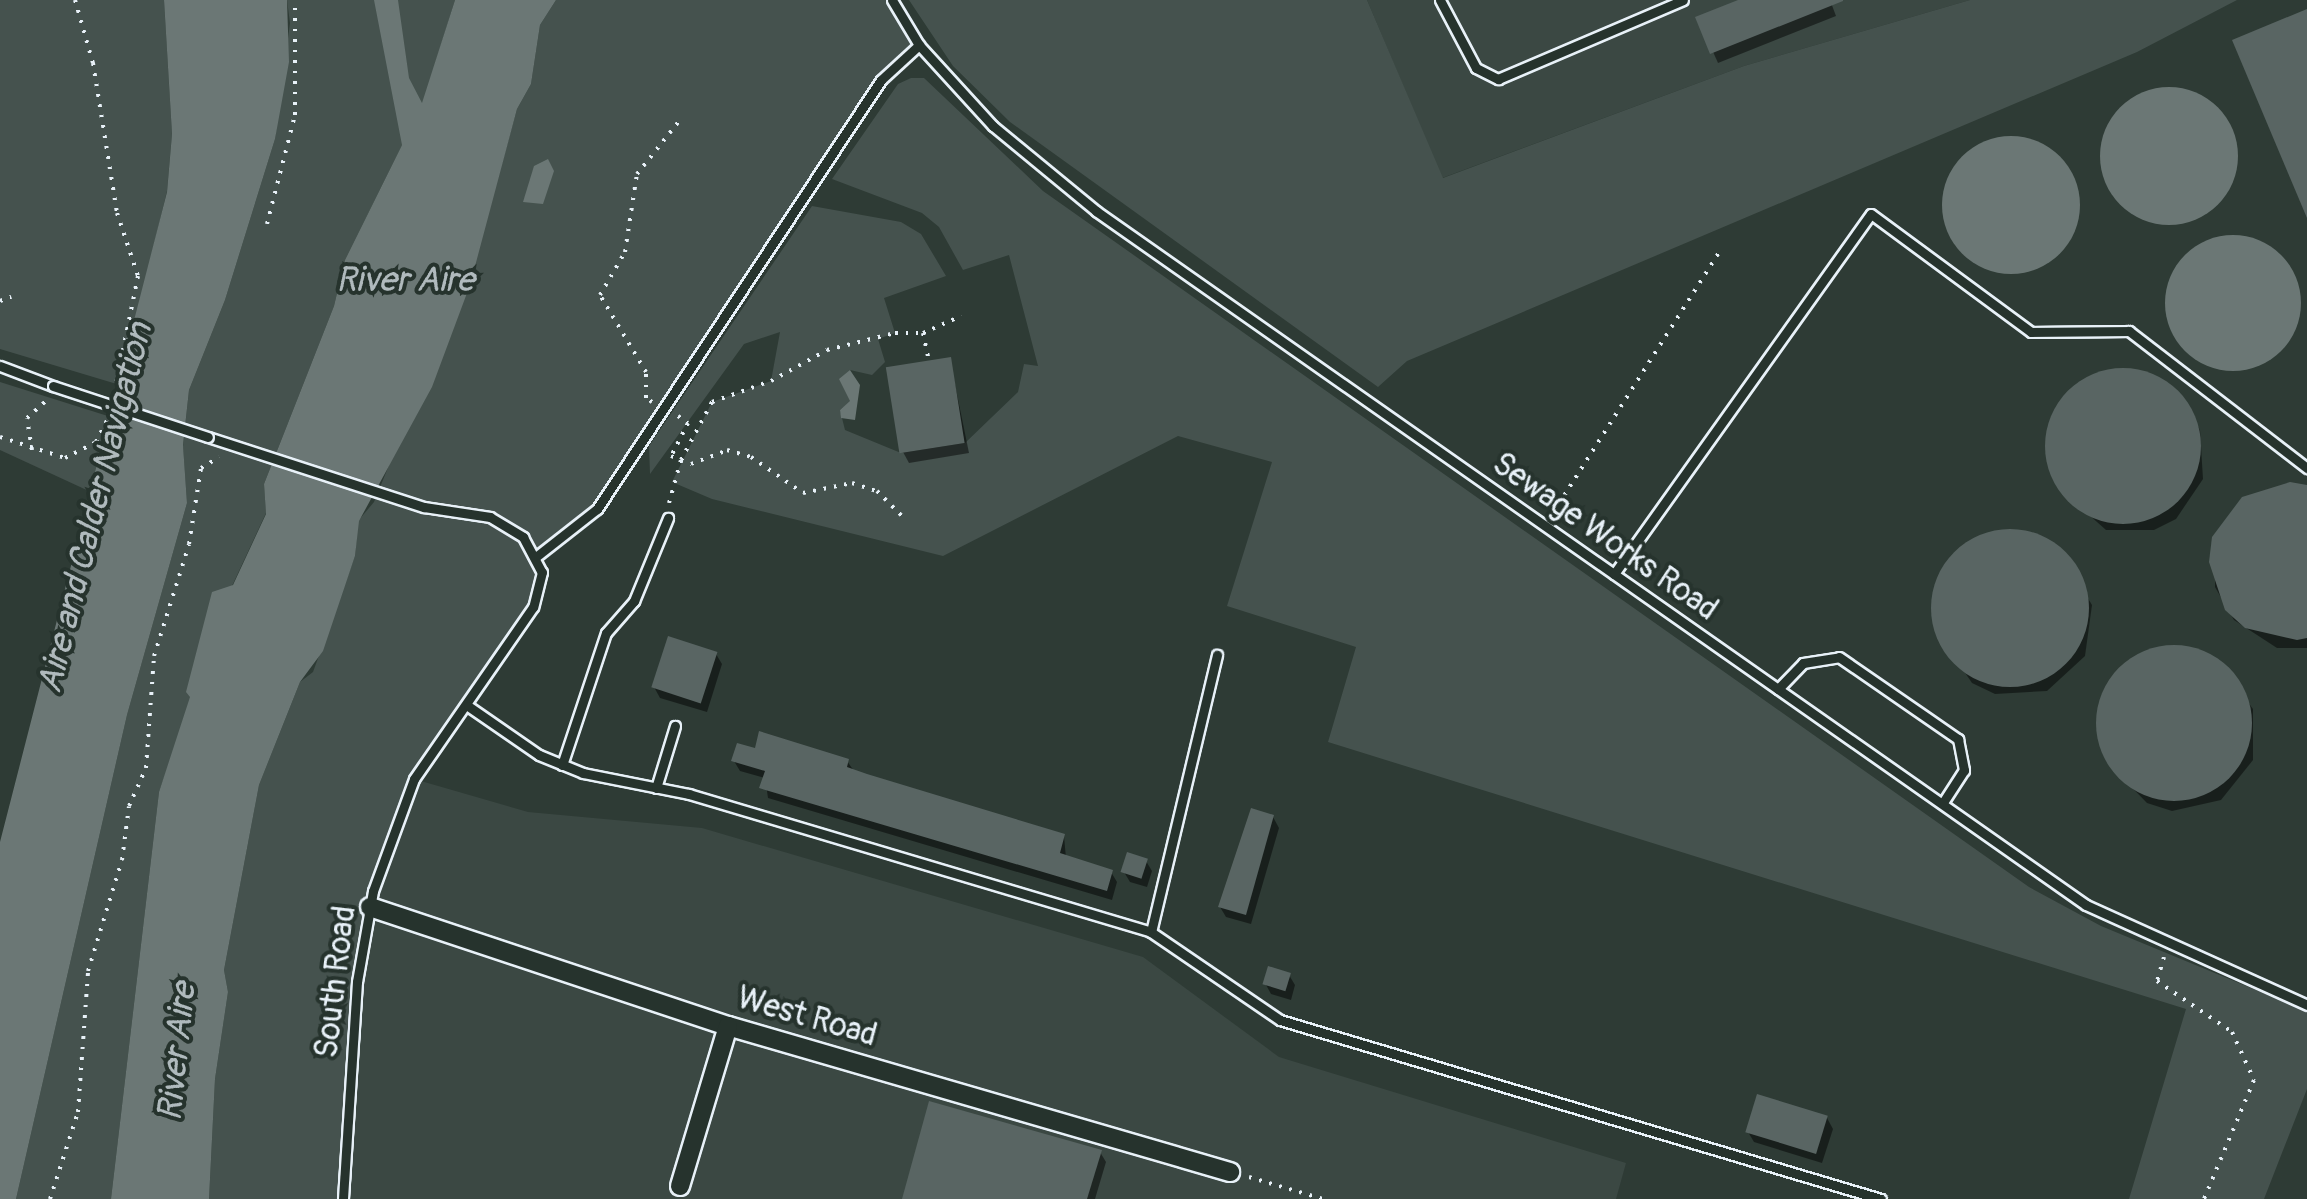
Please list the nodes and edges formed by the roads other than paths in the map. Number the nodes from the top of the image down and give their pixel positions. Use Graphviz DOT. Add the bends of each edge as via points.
graph roads {
  1 [pos="892,0"];
  2 [pos="1440,0"];
  3 [pos="1682,0"];
  4 [pos="919,44"];
  5 [pos="0,366"];
  6 [pos="2307,468"];
  7 [pos="668,518"];
  8 [pos="537,556"];
  9 [pos="1614,574"];
  10 [pos="1216,655"];
  11 [pos="1778,688"];
  12 [pos="468,706"];
  13 [pos="675,726"];
  14 [pos="562,765"];
  15 [pos="656,788"];
  16 [pos="1942,804"];
  17 [pos="370,907"];
  18 [pos="1151,932"];
  19 [pos="2307,1005"];
  20 [pos="728,1026"];
  21 [pos="1230,1172"];
  22 [pos="680,1186"];
  23 [pos="343,1199"];
  24 [pos="1881,1199"];
  1 -- 4 [label="lane, Sewage Works Road"];
  2 -- 3 [label="lane" via="1476,68 1498,79"];
  4 -- 8 [label="lane" via="881,80 597,508"];
  4 -- 9 [label="lane, Sewage Works Road" via="994,126 1096,211"];
  5 -- 8 [label="lane, bridge" via="424,507 490,517 523,537"];
  6 -- 9 [label="lane" via="2129,331 2031,332 1870,214"];
  7 -- 14 [label="lane" via="634,601 606,633"];
  8 -- 12 [label="lane, South Road" via="542,572 533,607"];
  9 -- 11 [label="lane, Sewage Works Road"];
  10 -- 18 [label="lane"];
  11 -- 16 [label="lane, Sewage Works Road"];
  11 -- 16 [label="lane" via="1803,663 1839,656 1943,729 1958,740 1964,770"];
  12 -- 14 [label="lane"];
  12 -- 17 [label="lane, South Road" via="414,779"];
  13 -- 15 [label="lane"];
  14 -- 15 [label="lane"];
  15 -- 18 [label="lane"];
  16 -- 19 [label="lane, Sewage Works Road" via="2086,905"];
  17 -- 20 [label="street, West Road"];
  17 -- 23 [label="lane, South Road" via="357,982"];
  18 -- 24 [label="lane" via="1280,1020"];
  20 -- 21 [label="street, West Road"];
  20 -- 22 [label="street"];
}
